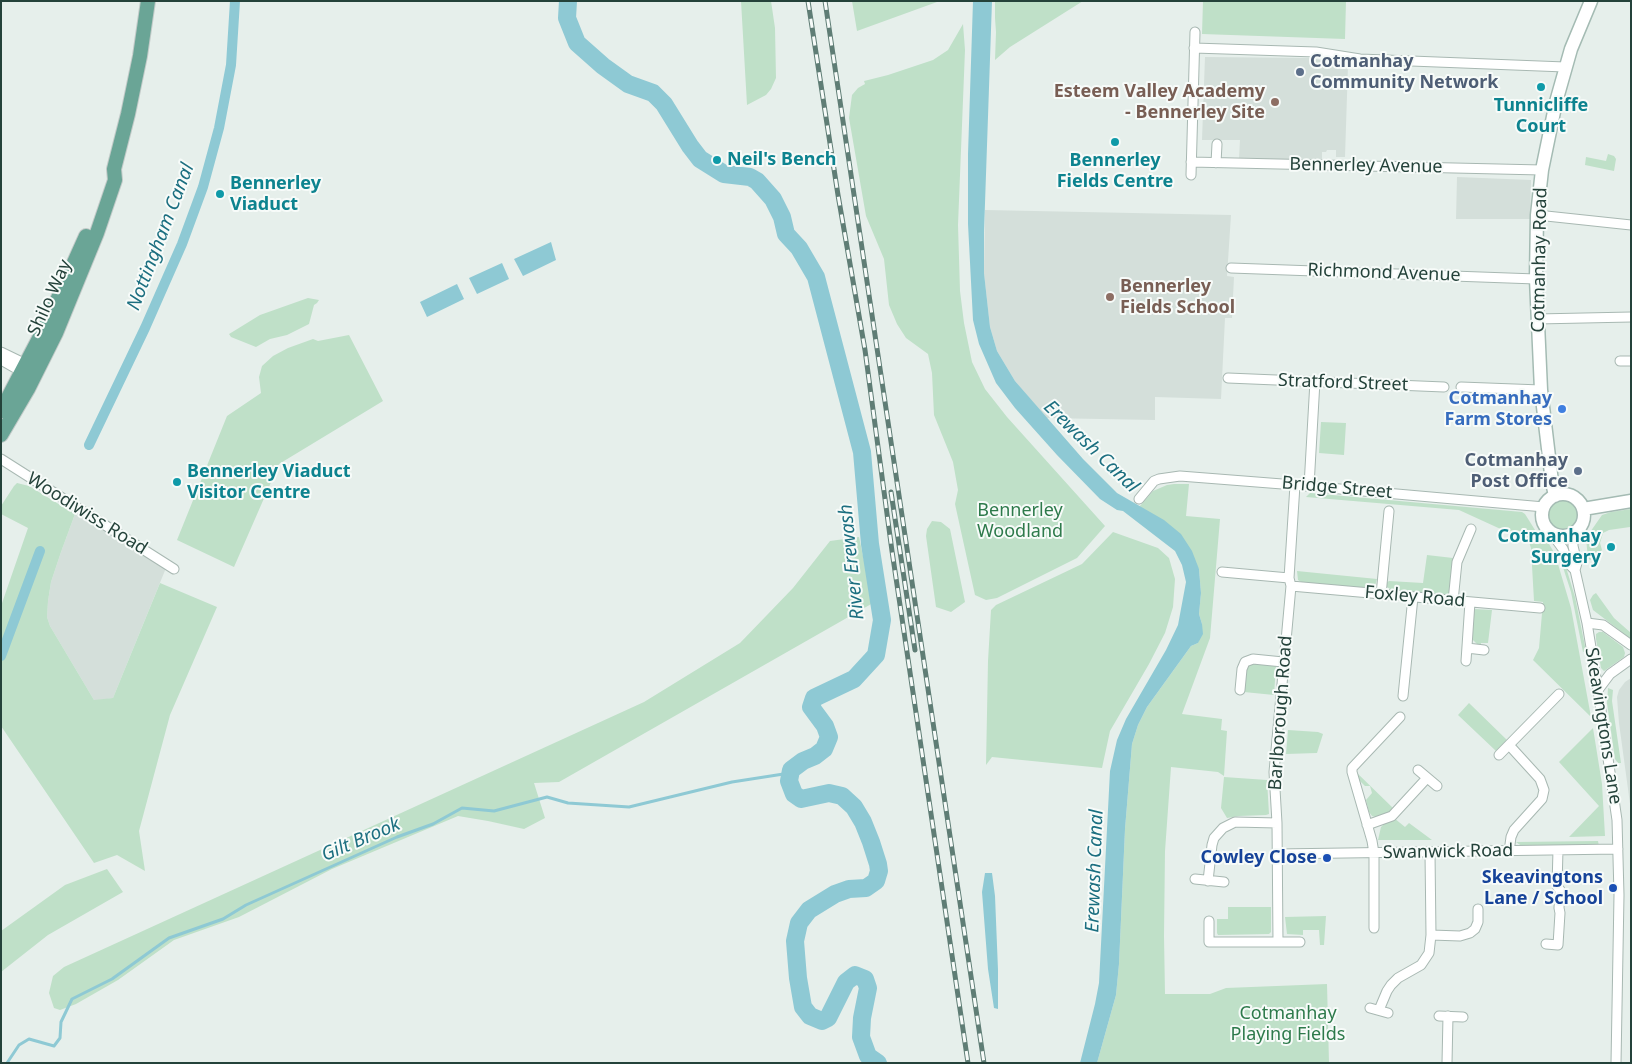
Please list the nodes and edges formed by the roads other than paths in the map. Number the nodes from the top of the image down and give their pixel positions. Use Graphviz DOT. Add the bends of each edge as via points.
graph roads {
  1 [pos="148,1"];
  2 [pos="1591,1"];
  3 [pos="1195,32"];
  4 [pos="1194,48"];
  5 [pos="1565,67"];
  6 [pos="1217,144"];
  7 [pos="1191,162"];
  8 [pos="1216,163"];
  9 [pos="1542,170"];
  10 [pos="1190,175"];
  11 [pos="1537,215"];
  12 [pos="1631,224"];
  13 [pos="1231,268"];
  14 [pos="1536,279"];
  15 [pos="1631,317"];
  16 [pos="1538,319"];
  17 [pos="1,352"];
  18 [pos="1,360"];
  19 [pos="1620,361"];
  20 [pos="1631,361"];
  21 [pos="30,371"];
  22 [pos="1228,378"];
  23 [pos="1315,381"];
  24 [pos="1444,387"];
  25 [pos="1461,388"];
  26 [pos="1541,390"];
  27 [pos="1,411"];
  28 [pos="1,435"];
  29 [pos="1,459"];
  30 [pos="1295,485"];
  31 [pos="1309,486"];
  32 [pos="1555,496"];
  33 [pos="1138,499"];
  34 [pos="1631,501"];
  35 [pos="1544,507"];
  36 [pos="1583,509"];
  37 [pos="1389,511"];
  38 [pos="1471,529"];
  39 [pos="1550,531"];
  40 [pos="1573,533"];
  41 [pos="174,569"];
  42 [pos="1575,570"];
  43 [pos="1222,572"];
  44 [pos="1290,582"];
  45 [pos="1381,595"];
  46 [pos="1413,597"];
  47 [pos="1453,601"];
  48 [pos="1470,602"];
  49 [pos="1540,608"];
  50 [pos="1586,623"];
  51 [pos="1631,646"];
  52 [pos="1467,648"];
  53 [pos="1484,650"];
  54 [pos="1631,659"];
  55 [pos="1466,661"];
  56 [pos="1283,662"];
  57 [pos="1240,690"];
  58 [pos="1598,690"];
  59 [pos="1558,694"];
  60 [pos="1403,696"];
  61 [pos="1400,718"];
  62 [pos="1509,745"];
  63 [pos="1499,755"];
  64 [pos="1418,770"];
  65 [pos="1427,778"];
  66 [pos="1437,786"];
  67 [pos="1277,823"];
  68 [pos="1368,825"];
  69 [pos="1618,849"];
  70 [pos="1558,850"];
  71 [pos="1509,852"];
  72 [pos="1374,853"];
  73 [pos="1430,853"];
  74 [pos="1277,854"];
  75 [pos="1195,879"];
  76 [pos="1208,881"];
  77 [pos="1224,882"];
  78 [pos="1478,908"];
  79 [pos="1209,920"];
  80 [pos="1375,928"];
  81 [pos="1431,935"];
  82 [pos="1278,942"];
  83 [pos="1300,942"];
  84 [pos="1546,944"];
  85 [pos="1388,1013"];
  86 [pos="1463,1016"];
  87 [pos="1447,1063"];
  88 [pos="1616,1063"];
  1 -- 21 [label="main road, Shilo Way" via="140,56 114,169 106,177 89,230"];
  2 -- 5 [label="street, Cotmanhay Road"];
  3 -- 4 [label="street"];
  4 -- 5 [label="street"];
  4 -- 7 [label="street"];
  5 -- 9 [label="street, Cotmanhay Road"];
  6 -- 8 [label="street"];
  7 -- 8 [label="street, Bennerley Avenue"];
  7 -- 10 [label="street"];
  8 -- 9 [label="street, Bennerley Avenue"];
  9 -- 11 [label="street, Cotmanhay Road"];
  11 -- 12 [label="street"];
  11 -- 14 [label="street, Cotmanhay Road"];
  13 -- 14 [label="street, Richmond Avenue"];
  14 -- 16 [label="street, Cotmanhay Road"];
  15 -- 16 [label="street"];
  16 -- 26 [label="street, Cotmanhay Road"];
  17 -- 21 [label="street"];
  18 -- 21 [label="street"];
  19 -- 20 [label="street"];
  21 -- 27 [label="main road, Shilo Way"];
  21 -- 28 [label="main road, Shilo Way"];
  22 -- 23 [label="street, Stratford Street" via="1242,374"];
  23 -- 24 [label="street, Stratford Street"];
  23 -- 31 [label="street"];
  25 -- 26 [label="street"];
  26 -- 32 [label="street, Cotmanhay Road"];
  29 -- 41 [label="street, Woodiwiss Road"];
  30 -- 31 [label="street, Bridge Street"];
  30 -- 33 [label="street, Bridge Street" via="1168,477 1154,481"];
  30 -- 44 [label="street, Barlborough Road"];
  31 -- 35 [label="street, Bridge Street"];
  32 -- 35 [label="street"];
  32 -- 36 [label="street" via="1565,494 1574,497"];
  34 -- 36 [label="street"];
  35 -- 39 [label="street" via="1543,522"];
  36 -- 40 [label="street" via="1582,522"];
  37 -- 45 [label="street"];
  38 -- 47 [label="street" via="1457,562"];
  39 -- 40 [label="street" via="1565,536"];
  39 -- 42 [label="street, Skeavingtons Lane"];
  40 -- 42 [label="street, Skeavingtons Lane"];
  42 -- 50 [label="street, Skeavingtons Lane"];
  43 -- 44 [label="street, Foxley Road"];
  44 -- 45 [label="street, Foxley Road"];
  44 -- 56 [label="street, Barlborough Road"];
  45 -- 46 [label="street, Foxley Road"];
  46 -- 47 [label="street, Foxley Road"];
  46 -- 60 [label="street" via="1400,685"];
  47 -- 48 [label="street, Foxley Road"];
  48 -- 49 [label="street, Foxley Road"];
  48 -- 52 [label="street"];
  50 -- 51 [label="street" via="1603,625"];
  50 -- 58 [label="street, Skeavingtons Lane"];
  52 -- 53 [label="street"];
  52 -- 55 [label="street"];
  54 -- 58 [label="street" via="1610,674"];
  56 -- 57 [label="street" via="1253,659 1246,662"];
  56 -- 67 [label="street, Barlborough Road" via="1274,772"];
  58 -- 69 [label="street, Skeavingtons Lane" via="1613,784"];
  59 -- 62 [label="street"];
  61 -- 68 [label="street" via="1352,768 1363,792"];
  62 -- 63 [label="street"];
  62 -- 71 [label="street" via="1540,779 1544,790 1542,799 1514,830"];
  64 -- 65 [label="street"];
  65 -- 66 [label="street"];
  65 -- 68 [label="street" via="1392,816"];
  67 -- 74 [label="street, Barlborough Road"];
  67 -- 76 [label="street" via="1235,822 1223,828 1212,845"];
  68 -- 72 [label="street"];
  69 -- 70 [label="street, Swanwick Road"];
  69 -- 88 [label="street, Skeavingtons Lane"];
  70 -- 71 [label="street, Swanwick Road"];
  70 -- 84 [label="street" via="1558,945"];
  71 -- 73 [label="street, Swanwick Road"];
  72 -- 73 [label="street, Swanwick Road"];
  72 -- 74 [label="street, Swanwick Road"];
  72 -- 80 [label="street"];
  73 -- 81 [label="street"];
  74 -- 82 [label="street, Barlborough Road"];
  75 -- 76 [label="street"];
  76 -- 77 [label="street"];
  78 -- 81 [label="street" via="1478,922 1470,933"];
  79 -- 82 [label="street" via="1209,942"];
  81 -- 85 [label="street" via="1425,961 1395,982 1374,1009"];
  82 -- 83 [label="street"];
  86 -- 87 [label="street" via="1443,1016"];
}
